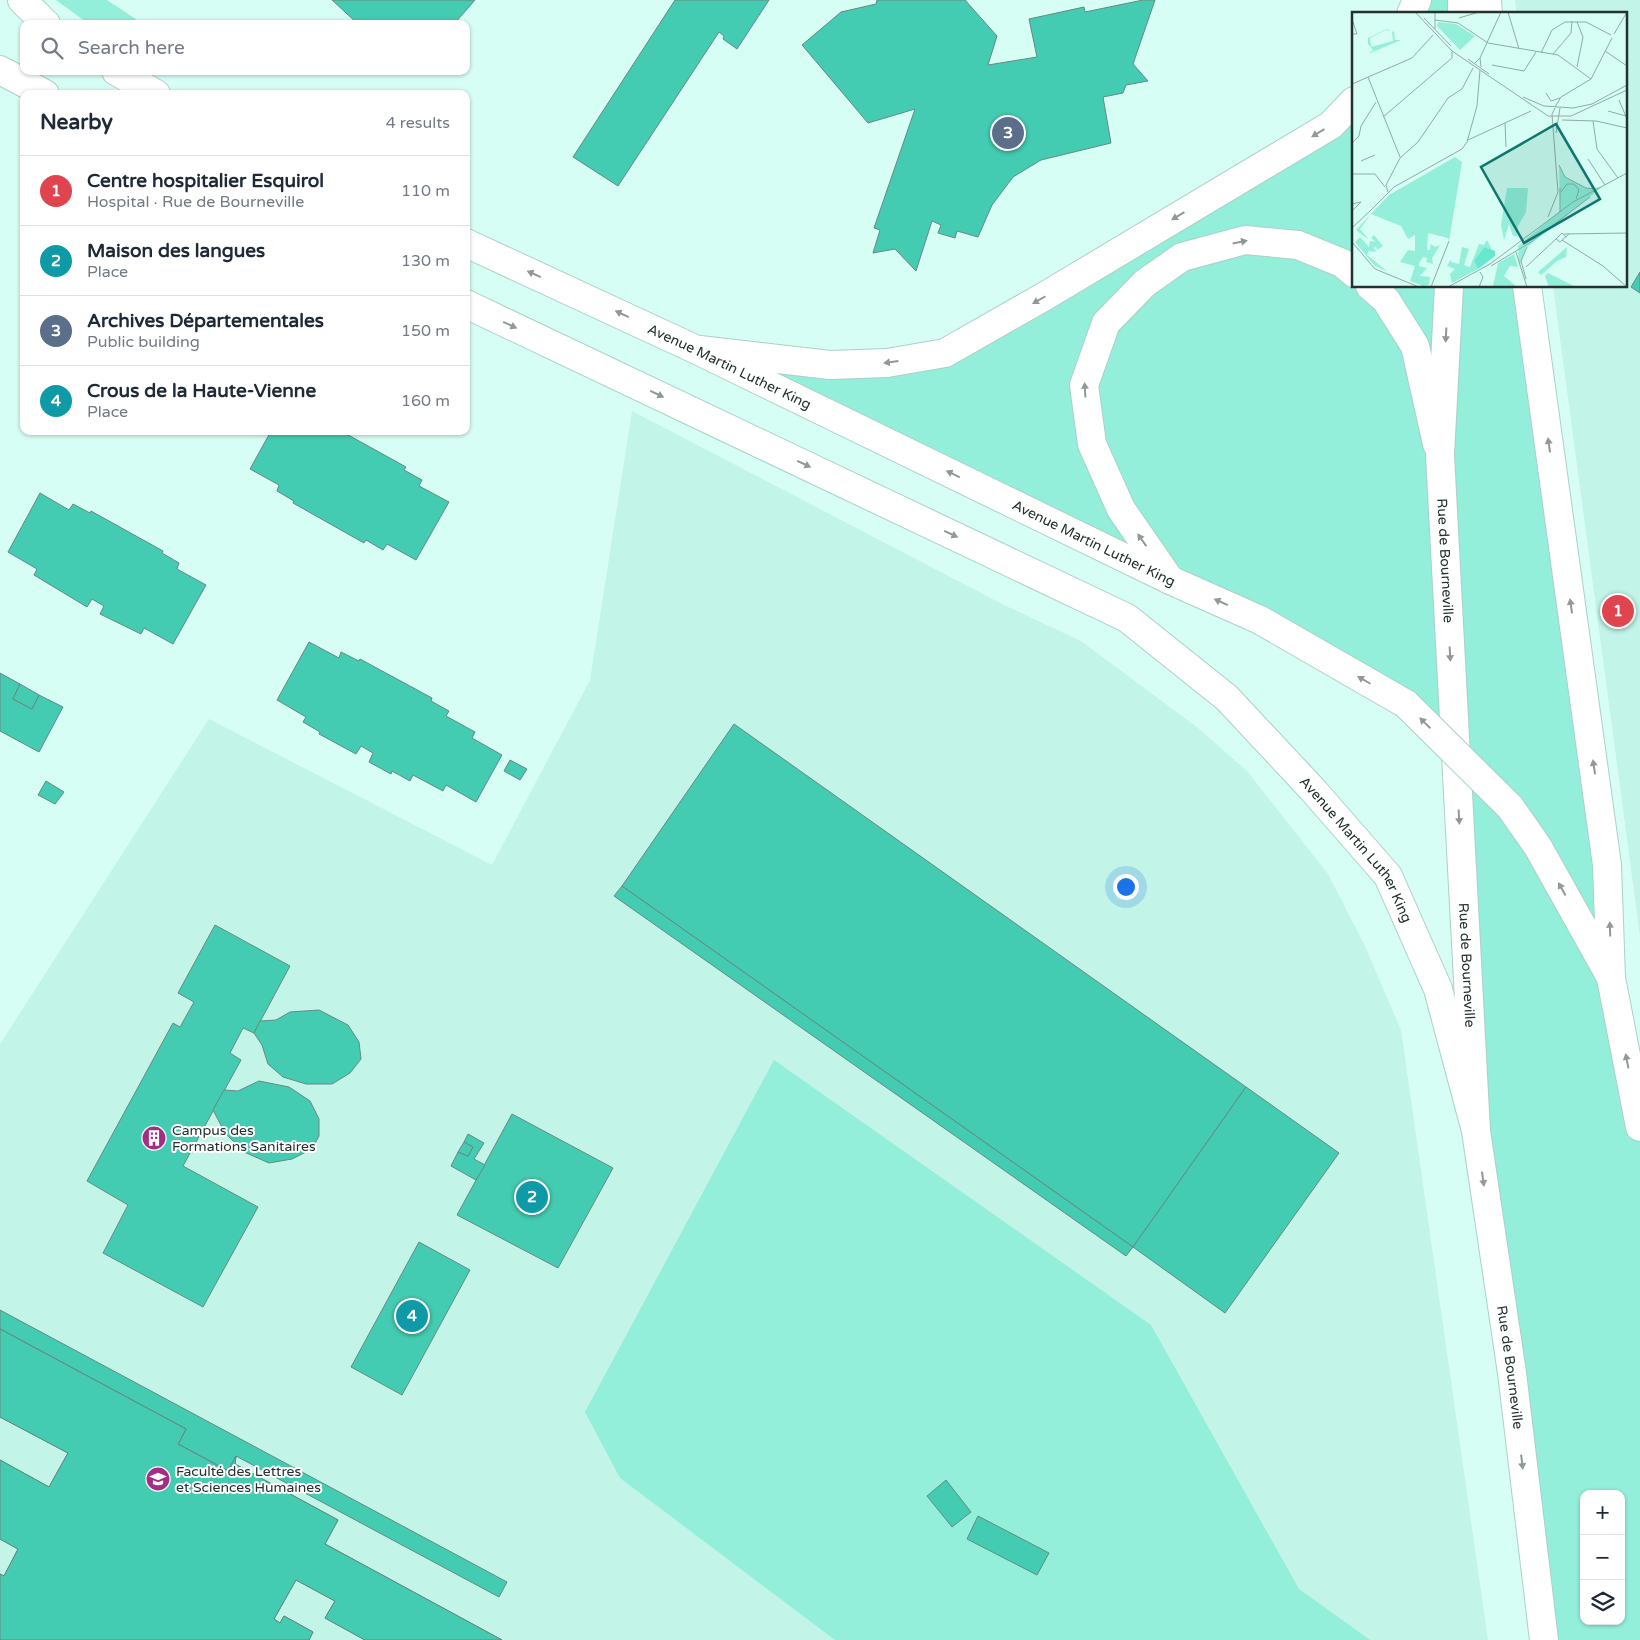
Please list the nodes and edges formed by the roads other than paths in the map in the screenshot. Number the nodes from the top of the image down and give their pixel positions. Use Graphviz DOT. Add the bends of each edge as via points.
graph roads {
  1 [pos="22,0"];
  2 [pos="1417,0"];
  3 [pos="1412,12"];
  4 [pos="42,20"];
  5 [pos="0,70"];
  6 [pos="123,75"];
  7 [pos="0,86"];
  8 [pos="37,89"];
  9 [pos="149,90"];
  10 [pos="1352,102"];
  11 [pos="470,245"];
  12 [pos="1352,271"];
  13 [pos="1372,288"];
  14 [pos="1449,288"];
  15 [pos="1527,288"];
  16 [pos="470,306"];
  17 [pos="698,350"];
  18 [pos="1440,455"];
  19 [pos="1170,580"];
  20 [pos="1611,978"];
  21 [pos="1640,1126"];
  22 [pos="1476,1131"];
  23 [pos="1547,1632"];
  1 -- 4 [label="main road"];
  2 -- 3 [label="main road"];
  5 -- 8 [label="main road"];
  6 -- 9 [label="main road"];
  7 -- 8 [label="main road"];
  10 -- 17 [label="main road, one-way" via="1330,125 945,353 887,363 830,365"];
  17 -- 11 [label="main road, Avenue Martin Luther King, one-way"];
  19 -- 12 [label="main road, one-way" via="1121,509 1092,444 1084,385 1106,323 1145,282 1182,257 1245,240 1298,245 1342,263"];
  13 -- 18 [label="main road" via="1386,300 1415,346"];
  14 -- 18 [label="main road, Rue de Bourneville, one-way"];
  20 -- 15 [label="main road, one-way" via="1608,865"];
  16 -- 22 [label="main road, Avenue Martin Luther King, one-way" via="1127,618 1227,698 1388,876 1438,989"];
  19 -- 17 [label="main road, Avenue Martin Luther King, one-way"];
  18 -- 22 [label="main road, Rue de Bourneville, one-way"];
  20 -- 19 [label="main road, Avenue Martin Luther King, one-way, bridge" via="1538,846 1510,807 1406,704 1260,620"];
  21 -- 20 [label="main road, one-way"];
  22 -- 23 [label="main road, Rue de Bourneville, one-way"];
}
